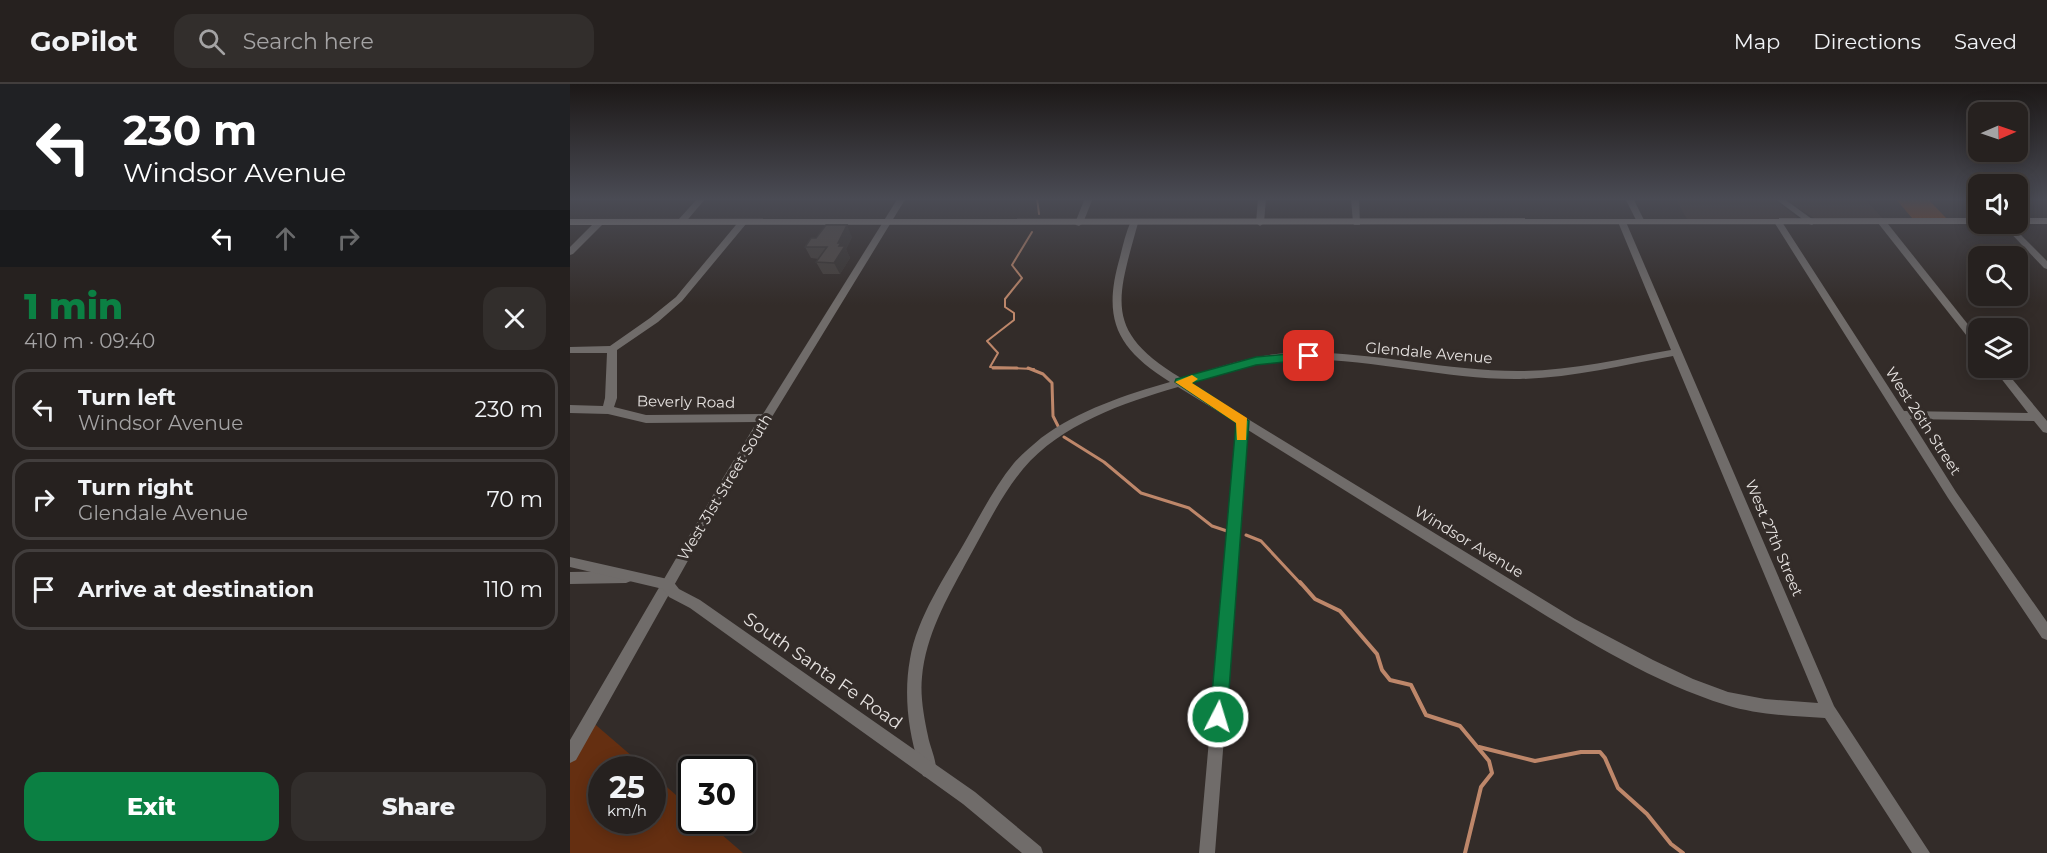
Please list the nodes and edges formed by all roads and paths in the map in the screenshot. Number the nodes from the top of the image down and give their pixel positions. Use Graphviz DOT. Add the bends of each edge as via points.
graph roads {
  1 [pos="588,234"];
  2 [pos="732,234"];
  3 [pos="879,234"];
  4 [pos="1131,234"];
  5 [pos="1627,234"];
  6 [pos="1786,234"];
  7 [pos="1891,234"];
  8 [pos="2016,234"];
  9 [pos="570,252"];
  10 [pos="2047,266"];
  11 [pos="1968,331"];
  12 [pos="612,349"];
  13 [pos="570,350"];
  14 [pos="1677,352"];
  15 [pos="2006,378"];
  16 [pos="1181,382"];
  17 [pos="570,410"];
  18 [pos="608,410"];
  19 [pos="1901,415"];
  20 [pos="2038,417"];
  21 [pos="766,418"];
  22 [pos="1243,421"];
  23 [pos="2047,429"];
  24 [pos="570,562"];
  25 [pos="626,577"];
  26 [pos="570,578"];
  27 [pos="668,584"];
  28 [pos="2047,634"];
  29 [pos="1829,711"];
  30 [pos="570,755"];
  31 [pos="929,770"];
  32 [pos="1035,853"];
  33 [pos="1207,853"];
  34 [pos="1922,853"];
  1 -- 9 [label="street"];
  2 -- 12 [label="street" via="678,299"];
  3 -- 21 [label="street, West 31st Street South"];
  4 -- 16 [label="street, Windsor Avenue" via="1116,296 1116,320 1138,353"];
  5 -- 14 [label="street, West 27th Street"];
  6 -- 19 [label="street, West 26th Street"];
  7 -- 11 [label="street"];
  8 -- 10 [label="street"];
  12 -- 13 [label="street"];
  12 -- 18 [label="street"];
  14 -- 16 [label="street, Glendale Avenue" via="1548,374 1518,375 1458,373 1293,356 1256,361"];
  14 -- 29 [label="street, West 27th Street"];
  15 -- 20 [label="street"];
  16 -- 22 [label="street, Windsor Avenue"];
  16 -- 31 [label="street, Glendale Avenue" via="1116,402 1051,438 1024,460 985,517 927,621 917,650 913,693 916,728"];
  17 -- 18 [label="street, Beverly Road"];
  18 -- 21 [label="street, Beverly Road" via="646,419"];
  19 -- 20 [label="street"];
  19 -- 28 [label="street, West 26th Street"];
  20 -- 23 [label="street"];
  21 -- 27 [label="street, West 31st Street South"];
  22 -- 29 [label="street, Windsor Avenue" via="1570,623 1697,688 1729,699 1778,708"];
  22 -- 33 [label="street"];
  24 -- 25 [label="street, South Santa Fe Road"];
  25 -- 26 [label="street"];
  25 -- 27 [label="street, South Santa Fe Road"];
  27 -- 30 [label="street, West 31st Street South"];
  27 -- 31 [label="street, South Santa Fe Road" via="674,593"];
  29 -- 34 [label="street, West 27th Street"];
  31 -- 32 [label="street, South Santa Fe Road"];
}
